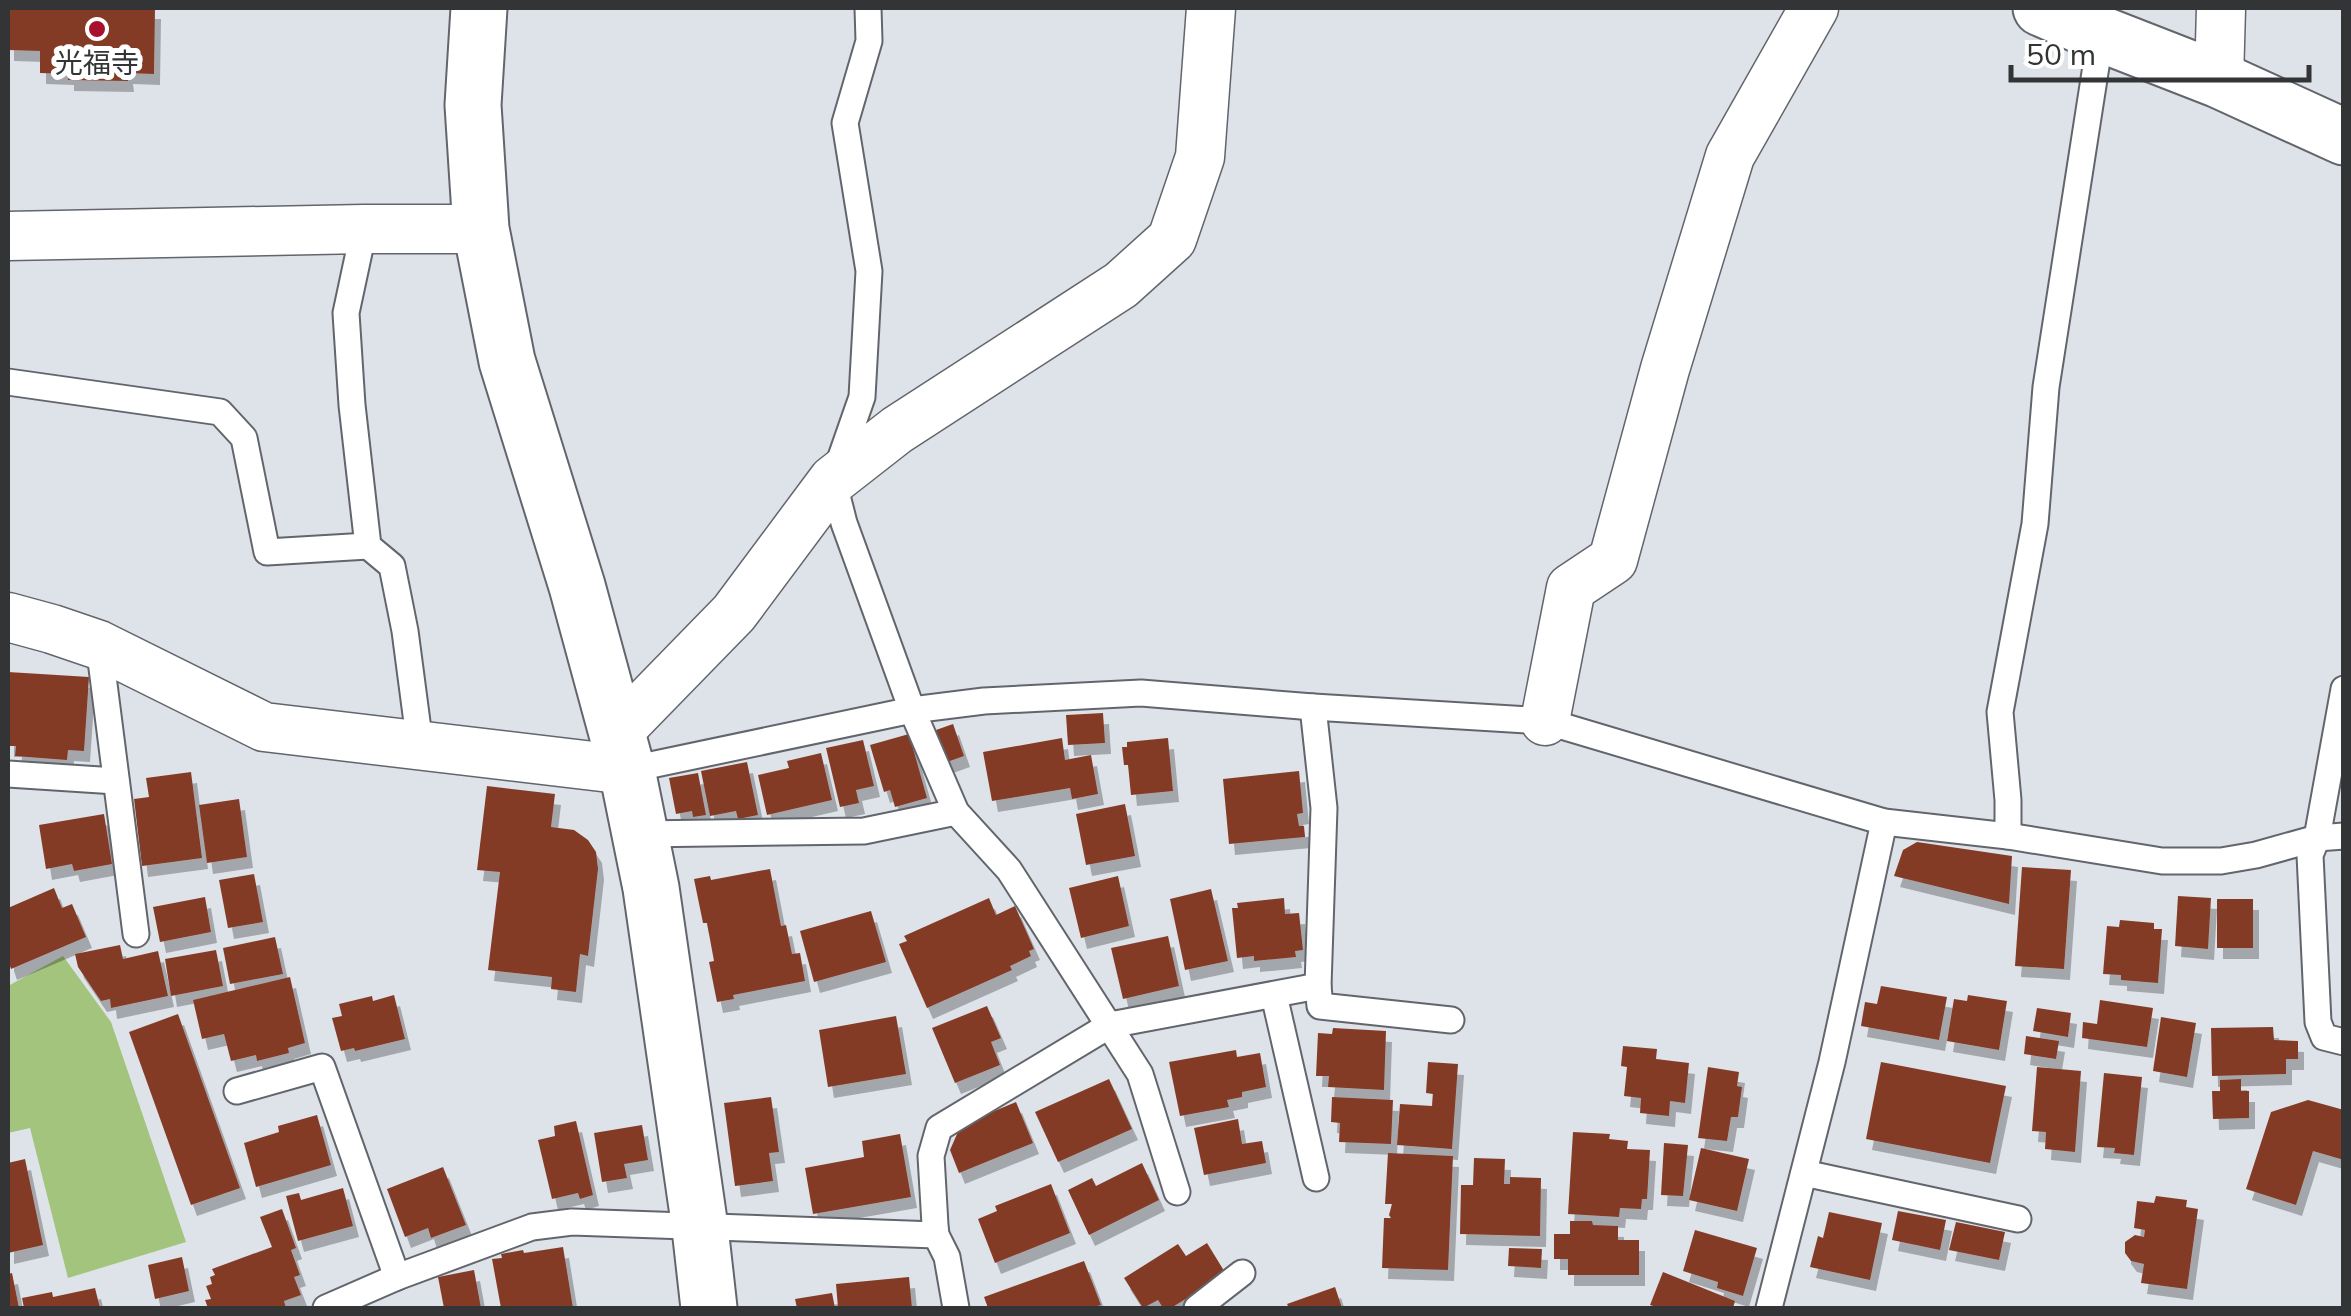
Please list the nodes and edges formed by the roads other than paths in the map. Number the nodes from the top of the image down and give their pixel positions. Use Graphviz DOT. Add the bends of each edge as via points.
graph roads {
  1 [pos="480,8"];
  2 [pos="868,8"];
  3 [pos="1211,8"];
  4 [pos="1814,8"];
  5 [pos="2041,8"];
  6 [pos="2220,8"];
  7 [pos="2101,34"];
  8 [pos="2219,80"];
  9 [pos="2344,137"];
  10 [pos="364,229"];
  11 [pos="480,230"];
  12 [pos="8,236"];
  13 [pos="8,382"];
  14 [pos="833,480"];
  15 [pos="368,546"];
  16 [pos="8,617"];
  17 [pos="99,645"];
  18 [pos="2344,688"];
  19 [pos="1313,707"];
  20 [pos="912,710"];
  21 [pos="1545,721"];
  22 [pos="420,746"];
  23 [pos="622,751"];
  24 [pos="8,774"];
  25 [pos="116,781"];
  26 [pos="956,812"];
  27 [pos="1884,822"];
  28 [pos="640,834"];
  29 [pos="2008,836"];
  30 [pos="2344,836"];
  31 [pos="2317,838"];
  32 [pos="136,934"];
  33 [pos="1318,986"];
  34 [pos="1274,995"];
  35 [pos="1452,1020"];
  36 [pos="1110,1025"];
  37 [pos="2344,1042"];
  38 [pos="238,1091"];
  39 [pos="1804,1174"];
  40 [pos="1316,1178"];
  41 [pos="1177,1192"];
  42 [pos="2018,1219"];
  43 [pos="700,1228"];
  44 [pos="936,1235"];
  45 [pos="1242,1273"];
  46 [pos="397,1276"];
  47 [pos="326,1308"];
  48 [pos="709,1308"];
  49 [pos="956,1308"];
  50 [pos="1197,1308"];
  51 [pos="1769,1308"];
  1 -- 11 [label="street" via="473,105"];
  2 -- 14 [label="lane" via="868,41 845,123 869,271 862,398"];
  3 -- 14 [label="street" via="1200,157 1172,239 1121,285 897,430"];
  4 -- 21 [label="street" via="1730,156 1613,560 1571,588"];
  5 -- 7 [label="street"];
  6 -- 8 [label="street"];
  7 -- 8 [label="street"];
  7 -- 29 [label="lane" via="2046,386 2036,524 2000,712"];
  8 -- 9 [label="street"];
  10 -- 11 [label="street"];
  10 -- 12 [label="street"];
  10 -- 15 [label="lane" via="346,313"];
  11 -- 23 [label="street" via="507,361"];
  13 -- 15 [label="lane" via="220,412 244,438 267,552"];
  14 -- 20 [label="lane"];
  14 -- 23 [label="street"];
  15 -- 22 [label="lane" via="392,566"];
  16 -- 17 [label="street"];
  17 -- 22 [label="street" via="264,727"];
  17 -- 25 [label="lane"];
  18 -- 31 [label="lane"];
  19 -- 20 [label="lane" via="1141,693"];
  19 -- 21 [label="lane"];
  19 -- 33 [label="lane" via="1324,808"];
  20 -- 23 [label="lane"];
  20 -- 26 [label="lane"];
  21 -- 27 [label="lane"];
  22 -- 23 [label="street"];
  23 -- 28 [label="street"];
  24 -- 25 [label="lane"];
  25 -- 32 [label="lane"];
  26 -- 28 [label="lane" via="864,831"];
  26 -- 36 [label="lane" via="1009,870"];
  27 -- 29 [label="lane"];
  27 -- 39 [label="lane"];
  28 -- 43 [label="street"];
  29 -- 31 [label="lane" via="2162,861 2221,861"];
  30 -- 31 [label="lane"];
  31 -- 37 [label="lane" via="2310,855 2318,1022 2324,1037"];
  33 -- 34 [label="lane"];
  33 -- 35 [label="lane" via="1320,1006"];
  34 -- 36 [label="lane"];
  34 -- 40 [label="lane"];
  36 -- 41 [label="lane" via="1140,1074"];
  36 -- 44 [label="lane" via="939,1128 931,1156"];
  38 -- 46 [label="lane" via="322,1067"];
  39 -- 42 [label="lane"];
  39 -- 51 [label="lane"];
  43 -- 44 [label="lane"];
  43 -- 46 [label="lane" via="572,1222 532,1227"];
  43 -- 48 [label="street"];
  44 -- 49 [label="lane"];
  45 -- 50 [label="lane"];
  46 -- 47 [label="lane"];
}
